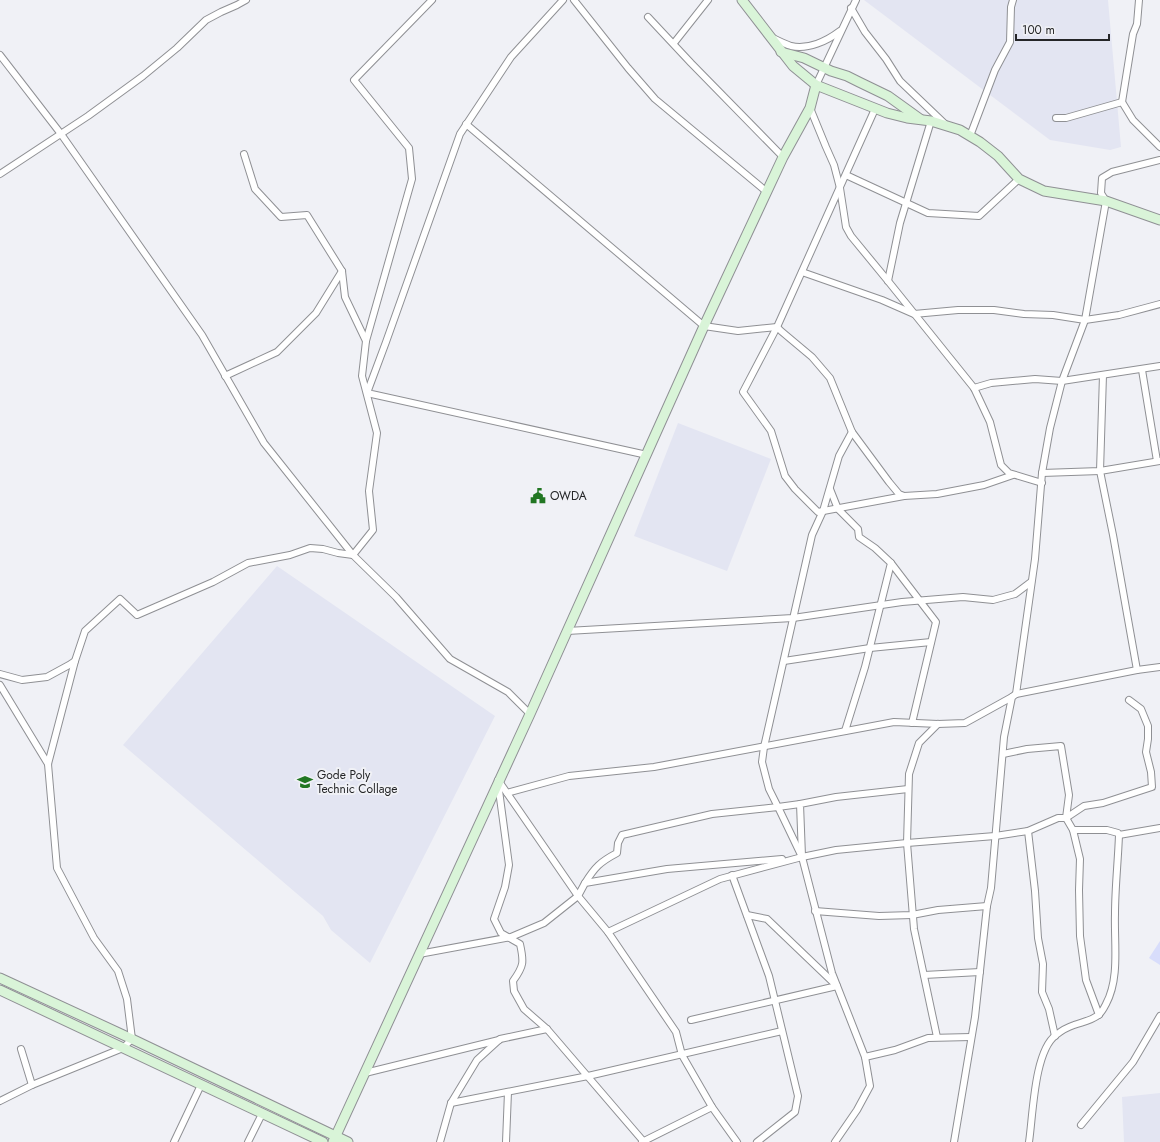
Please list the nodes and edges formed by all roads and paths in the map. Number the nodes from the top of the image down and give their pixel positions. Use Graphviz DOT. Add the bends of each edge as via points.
graph roads {
  1 [pos="246,0"];
  2 [pos="432,0"];
  3 [pos="563,0"];
  4 [pos="574,0"];
  5 [pos="708,0"];
  6 [pos="742,0"];
  7 [pos="856,0"];
  8 [pos="1013,0"];
  9 [pos="1139,0"];
  10 [pos="851,8"];
  11 [pos="648,16"];
  12 [pos="842,30"];
  13 [pos="768,36"];
  14 [pos="674,44"];
  15 [pos="781,52"];
  16 [pos="0,55"];
  17 [pos="824,68"];
  18 [pos="816,85"];
  19 [pos="1122,102"];
  20 [pos="810,108"];
  21 [pos="875,109"];
  22 [pos="1056,118"];
  23 [pos="921,120"];
  24 [pos="931,121"];
  25 [pos="466,124"];
  26 [pos="946,125"];
  27 [pos="61,134"];
  28 [pos="970,136"];
  29 [pos="1160,147"];
  30 [pos="244,154"];
  31 [pos="783,157"];
  32 [pos="1160,160"];
  33 [pos="0,174"];
  34 [pos="846,175"];
  35 [pos="1019,179"];
  36 [pos="840,188"];
  37 [pos="767,192"];
  38 [pos="1106,201"];
  39 [pos="906,203"];
  40 [pos="1160,220"];
  41 [pos="342,271"];
  42 [pos="802,272"];
  43 [pos="888,281"];
  44 [pos="1160,304"];
  45 [pos="914,314"];
  46 [pos="1085,320"];
  47 [pos="704,326"];
  48 [pos="777,327"];
  49 [pos="366,341"];
  50 [pos="1160,366"];
  51 [pos="1142,370"];
  52 [pos="1103,375"];
  53 [pos="225,376"];
  54 [pos="1062,381"];
  55 [pos="974,388"];
  56 [pos="367,393"];
  57 [pos="852,432"];
  58 [pos="647,456"];
  59 [pos="1158,461"];
  60 [pos="1100,471"];
  61 [pos="1042,473"];
  62 [pos="1013,475"];
  63 [pos="1042,483"];
  64 [pos="830,490"];
  65 [pos="904,496"];
  66 [pos="838,509"];
  67 [pos="823,511"];
  68 [pos="353,555"];
  69 [pos="892,563"];
  70 [pos="1031,582"];
  71 [pos="919,600"];
  72 [pos="881,605"];
  73 [pos="793,618"];
  74 [pos="567,631"];
  75 [pos="932,642"];
  76 [pos="870,648"];
  77 [pos="784,660"];
  78 [pos="75,661"];
  79 [pos="1160,667"];
  80 [pos="1137,670"];
  81 [pos="0,674"];
  82 [pos="0,685"];
  83 [pos="1014,696"];
  84 [pos="1129,700"];
  85 [pos="530,714"];
  86 [pos="912,723"];
  87 [pos="938,724"];
  88 [pos="845,731"];
  89 [pos="764,747"];
  90 [pos="1003,754"];
  91 [pos="48,764"];
  92 [pos="498,780"];
  93 [pos="908,789"];
  94 [pos="507,793"];
  95 [pos="800,804"];
  96 [pos="778,807"];
  97 [pos="1066,818"];
  98 [pos="1160,828"];
  99 [pos="1073,830"];
  100 [pos="1028,831"];
  101 [pos="1119,835"];
  102 [pos="996,836"];
  103 [pos="907,843"];
  104 [pos="802,857"];
  105 [pos="732,875"];
  106 [pos="585,882"];
  107 [pos="578,896"];
  108 [pos="987,906"];
  109 [pos="815,911"];
  110 [pos="747,915"];
  111 [pos="912,915"];
  112 [pos="608,932"];
  113 [pos="511,937"];
  114 [pos="419,954"];
  115 [pos="980,972"];
  116 [pos="924,975"];
  117 [pos="0,978"];
  118 [pos="837,986"];
  119 [pos="0,990"];
  120 [pos="775,1001"];
  121 [pos="1099,1015"];
  122 [pos="1160,1016"];
  123 [pos="691,1020"];
  124 [pos="547,1029"];
  125 [pos="782,1031"];
  126 [pos="1055,1036"];
  127 [pos="937,1037"];
  128 [pos="971,1037"];
  129 [pos="132,1039"];
  130 [pos="500,1039"];
  131 [pos="21,1048"];
  132 [pos="123,1048"];
  133 [pos="682,1055"];
  134 [pos="865,1057"];
  135 [pos="365,1073"];
  136 [pos="588,1076"];
  137 [pos="32,1085"];
  138 [pos="201,1085"];
  139 [pos="508,1092"];
  140 [pos="0,1101"];
  141 [pos="451,1103"];
  142 [pos="712,1107"];
  143 [pos="262,1114"];
  144 [pos="1081,1125"];
  145 [pos="334,1139"];
  146 [pos="174,1142"];
  147 [pos="248,1142"];
  148 [pos="323,1142"];
  149 [pos="348,1142"];
  150 [pos="440,1142"];
  151 [pos="506,1142"];
  152 [pos="643,1142"];
  153 [pos="737,1142"];
  154 [pos="757,1142"];
  155 [pos="835,1142"];
  156 [pos="954,1142"];
  157 [pos="1029,1142"];
  1 -- 27 [label="street" via="206,20 178,48 143,76"];
  2 -- 49 [label="street" via="354,80 409,148 412,179"];
  3 -- 25 [label="street" via="512,57"];
  4 -- 37 [label="street" via="655,99"];
  5 -- 14 [label="street"];
  6 -- 13 [label="street"];
  7 -- 10 [label="street"];
  8 -- 28 [label="street" via="1010,42 995,70"];
  9 -- 19 [label="street"];
  10 -- 12 [label="street"];
  10 -- 26 [label="street" via="900,81"];
  11 -- 14 [label="street"];
  12 -- 13 [label="street" via="818,44 805,46 791,46"];
  12 -- 17 [label="street"];
  13 -- 15 [label="street"];
  14 -- 31 [label="street"];
  15 -- 17 [label="street" via="804,58"];
  15 -- 18 [label="street" via="792,66"];
  16 -- 27 [label="street"];
  17 -- 18 [label="street"];
  17 -- 23 [label="street" via="888,96"];
  18 -- 20 [label="street"];
  18 -- 21 [label="street"];
  19 -- 22 [label="street" via="1066,118"];
  19 -- 29 [label="street" via="1133,120"];
  20 -- 31 [label="street"];
  20 -- 36 [label="street" via="834,165"];
  21 -- 23 [label="street"];
  21 -- 34 [label="street"];
  23 -- 24 [label="street"];
  24 -- 26 [label="street"];
  24 -- 39 [label="street"];
  25 -- 47 [label="street"];
  25 -- 56 [label="street" via="460,134"];
  26 -- 28 [label="street"];
  27 -- 33 [label="street"];
  27 -- 53 [label="street" via="202,335"];
  28 -- 35 [label="street" via="998,156"];
  30 -- 41 [label="street" via="255,189 281,217 308,215"];
  31 -- 37 [label="street"];
  32 -- 38 [label="street" via="1112,172 1102,178 1101,193"];
  34 -- 36 [label="street"];
  34 -- 39 [label="street"];
  35 -- 38 [label="street" via="1044,191"];
  35 -- 39 [label="street" via="979,216 928,213"];
  36 -- 42 [label="street"];
  36 -- 43 [label="street" via="846,227"];
  37 -- 47 [label="street"];
  38 -- 40 [label="street"];
  38 -- 46 [label="street"];
  39 -- 43 [label="street"];
  41 -- 49 [label="street" via="345,297"];
  41 -- 53 [label="street" via="316,313 278,352"];
  42 -- 45 [label="street"];
  42 -- 48 [label="street"];
  43 -- 45 [label="street"];
  44 -- 46 [label="street" via="1119,315"];
  45 -- 46 [label="street" via="994,310"];
  45 -- 55 [label="street"];
  46 -- 54 [label="street"];
  47 -- 48 [label="street" via="738,331"];
  47 -- 58 [label="street"];
  48 -- 57 [label="street" via="812,357 830,378"];
  48 -- 67 [label="street" via="743,392 771,431 785,476 818,512"];
  49 -- 56 [label="street" via="362,376"];
  50 -- 51 [label="street"];
  51 -- 52 [label="street"];
  51 -- 59 [label="street"];
  52 -- 54 [label="street"];
  52 -- 60 [label="street"];
  53 -- 68 [label="street" via="264,444"];
  54 -- 55 [label="street" via="1035,379 990,383"];
  54 -- 61 [label="street"];
  55 -- 62 [label="street" via="990,422 1001,465"];
  56 -- 58 [label="street"];
  56 -- 68 [label="street" via="377,433 369,491 373,530"];
  57 -- 64 [label="street" via="839,456"];
  57 -- 65 [label="street" via="889,482"];
  58 -- 74 [label="street"];
  59 -- 60 [label="street"];
  60 -- 61 [label="street"];
  60 -- 80 [label="street"];
  61 -- 63 [label="street"];
  62 -- 63 [label="street"];
  62 -- 65 [label="street" via="984,485 937,494"];
  63 -- 70 [label="street"];
  64 -- 66 [label="street"];
  64 -- 67 [label="street"];
  65 -- 66 [label="street"];
  66 -- 67 [label="street"];
  66 -- 69 [label="street" via="858,529 859,537"];
  67 -- 73 [label="street" via="812,535"];
  68 -- 78 [label="street" via="310,548 248,563 213,582 137,614 120,599 85,631"];
  68 -- 85 [label="street" via="396,597 450,659 508,692"];
  69 -- 71 [label="street"];
  69 -- 72 [label="street"];
  70 -- 71 [label="street" via="1015,594 993,600 963,597"];
  70 -- 83 [label="street"];
  71 -- 72 [label="street"];
  71 -- 75 [label="street" via="936,622"];
  72 -- 73 [label="street"];
  72 -- 76 [label="street"];
  73 -- 74 [label="street"];
  73 -- 77 [label="street"];
  74 -- 85 [label="street"];
  75 -- 76 [label="street"];
  75 -- 86 [label="street"];
  76 -- 77 [label="street"];
  76 -- 88 [label="street"];
  77 -- 89 [label="street"];
  78 -- 81 [label="street" via="47,677 22,680"];
  78 -- 91 [label="street"];
  79 -- 80 [label="street"];
  80 -- 83 [label="street"];
  82 -- 91 [label="street"];
  83 -- 87 [label="street" via="965,723"];
  83 -- 90 [label="street" via="1004,737"];
  84 -- 97 [label="street" via="1141,710 1148,726 1146,752 1152,786 1103,803 1084,806"];
  85 -- 92 [label="street"];
  86 -- 87 [label="street"];
  86 -- 88 [label="street" via="894,722"];
  87 -- 93 [label="street" via="920,743 909,774"];
  88 -- 89 [label="street"];
  89 -- 94 [label="street" via="654,767 569,776"];
  89 -- 96 [label="street" via="762,762 769,789"];
  90 -- 97 [label="street" via="1061,746 1069,794"];
  90 -- 102 [label="street"];
  91 -- 129 [label="street" via="57,868 94,938 118,971 127,999"];
  92 -- 94 [label="street"];
  92 -- 113 [label="street" via="509,865 505,887 494,919 501,933"];
  92 -- 114 [label="street"];
  93 -- 95 [label="street"];
  93 -- 103 [label="street"];
  94 -- 107 [label="street"];
  95 -- 96 [label="street"];
  95 -- 104 [label="street"];
  96 -- 104 [label="street"];
  96 -- 106 [label="street" via="712,814 622,835 617,853 594,868"];
  97 -- 99 [label="street"];
  97 -- 100 [label="street" via="1058,818"];
  98 -- 101 [label="street"];
  99 -- 101 [label="street" via="1107,830"];
  99 -- 121 [label="street" via="1080,859 1080,936 1086,980"];
  100 -- 102 [label="street"];
  100 -- 126 [label="street" via="1042,964 1042,992"];
  101 -- 121 [label="street" via="1115,967 1112,989"];
  102 -- 103 [label="street"];
  102 -- 108 [label="street"];
  103 -- 104 [label="street" via="836,850"];
  103 -- 111 [label="street"];
  104 -- 105 [label="street"];
  104 -- 106 [label="street" via="667,869"];
  104 -- 109 [label="street"];
  105 -- 110 [label="street"];
  105 -- 112 [label="street"];
  106 -- 107 [label="street"];
  107 -- 112 [label="street"];
  107 -- 113 [label="street" via="544,922"];
  108 -- 111 [label="street"];
  108 -- 115 [label="street"];
  109 -- 111 [label="street" via="879,916"];
  109 -- 118 [label="street"];
  110 -- 118 [label="street" via="767,919"];
  110 -- 120 [label="street" via="769,976"];
  111 -- 116 [label="street"];
  112 -- 133 [label="street" via="676,1032"];
  113 -- 114 [label="street"];
  113 -- 124 [label="street" via="520,944 523,957 521,970 513,981 514,991 524,1009"];
  114 -- 135 [label="street"];
  115 -- 116 [label="street"];
  115 -- 128 [label="street"];
  116 -- 127 [label="street"];
  117 -- 129 [label="street"];
  118 -- 120 [label="street"];
  118 -- 134 [label="street"];
  119 -- 132 [label="street"];
  120 -- 123 [label="street"];
  120 -- 125 [label="street"];
  121 -- 126 [label="street"];
  122 -- 144 [label="street" via="1133,1062"];
  124 -- 130 [label="street"];
  124 -- 136 [label="street"];
  125 -- 133 [label="street"];
  125 -- 154 [label="street" via="798,1096 795,1112"];
  126 -- 157 [label="street" via="1041,1058"];
  127 -- 128 [label="street"];
  127 -- 134 [label="street"];
  128 -- 156 [label="street"];
  129 -- 132 [label="street"];
  129 -- 145 [label="street"];
  130 -- 135 [label="street"];
  130 -- 141 [label="street" via="477,1060"];
  131 -- 137 [label="street"];
  132 -- 137 [label="street"];
  132 -- 138 [label="street"];
  133 -- 136 [label="street"];
  133 -- 142 [label="street"];
  134 -- 155 [label="street" via="870,1086"];
  135 -- 145 [label="street"];
  136 -- 139 [label="street"];
  136 -- 152 [label="street"];
  137 -- 140 [label="street"];
  138 -- 143 [label="street"];
  138 -- 146 [label="street"];
  139 -- 141 [label="street"];
  139 -- 151 [label="street"];
  141 -- 150 [label="street"];
  142 -- 152 [label="street"];
  142 -- 153 [label="street"];
  143 -- 147 [label="street"];
  143 -- 148 [label="street"];
  145 -- 149 [label="street"];
}
